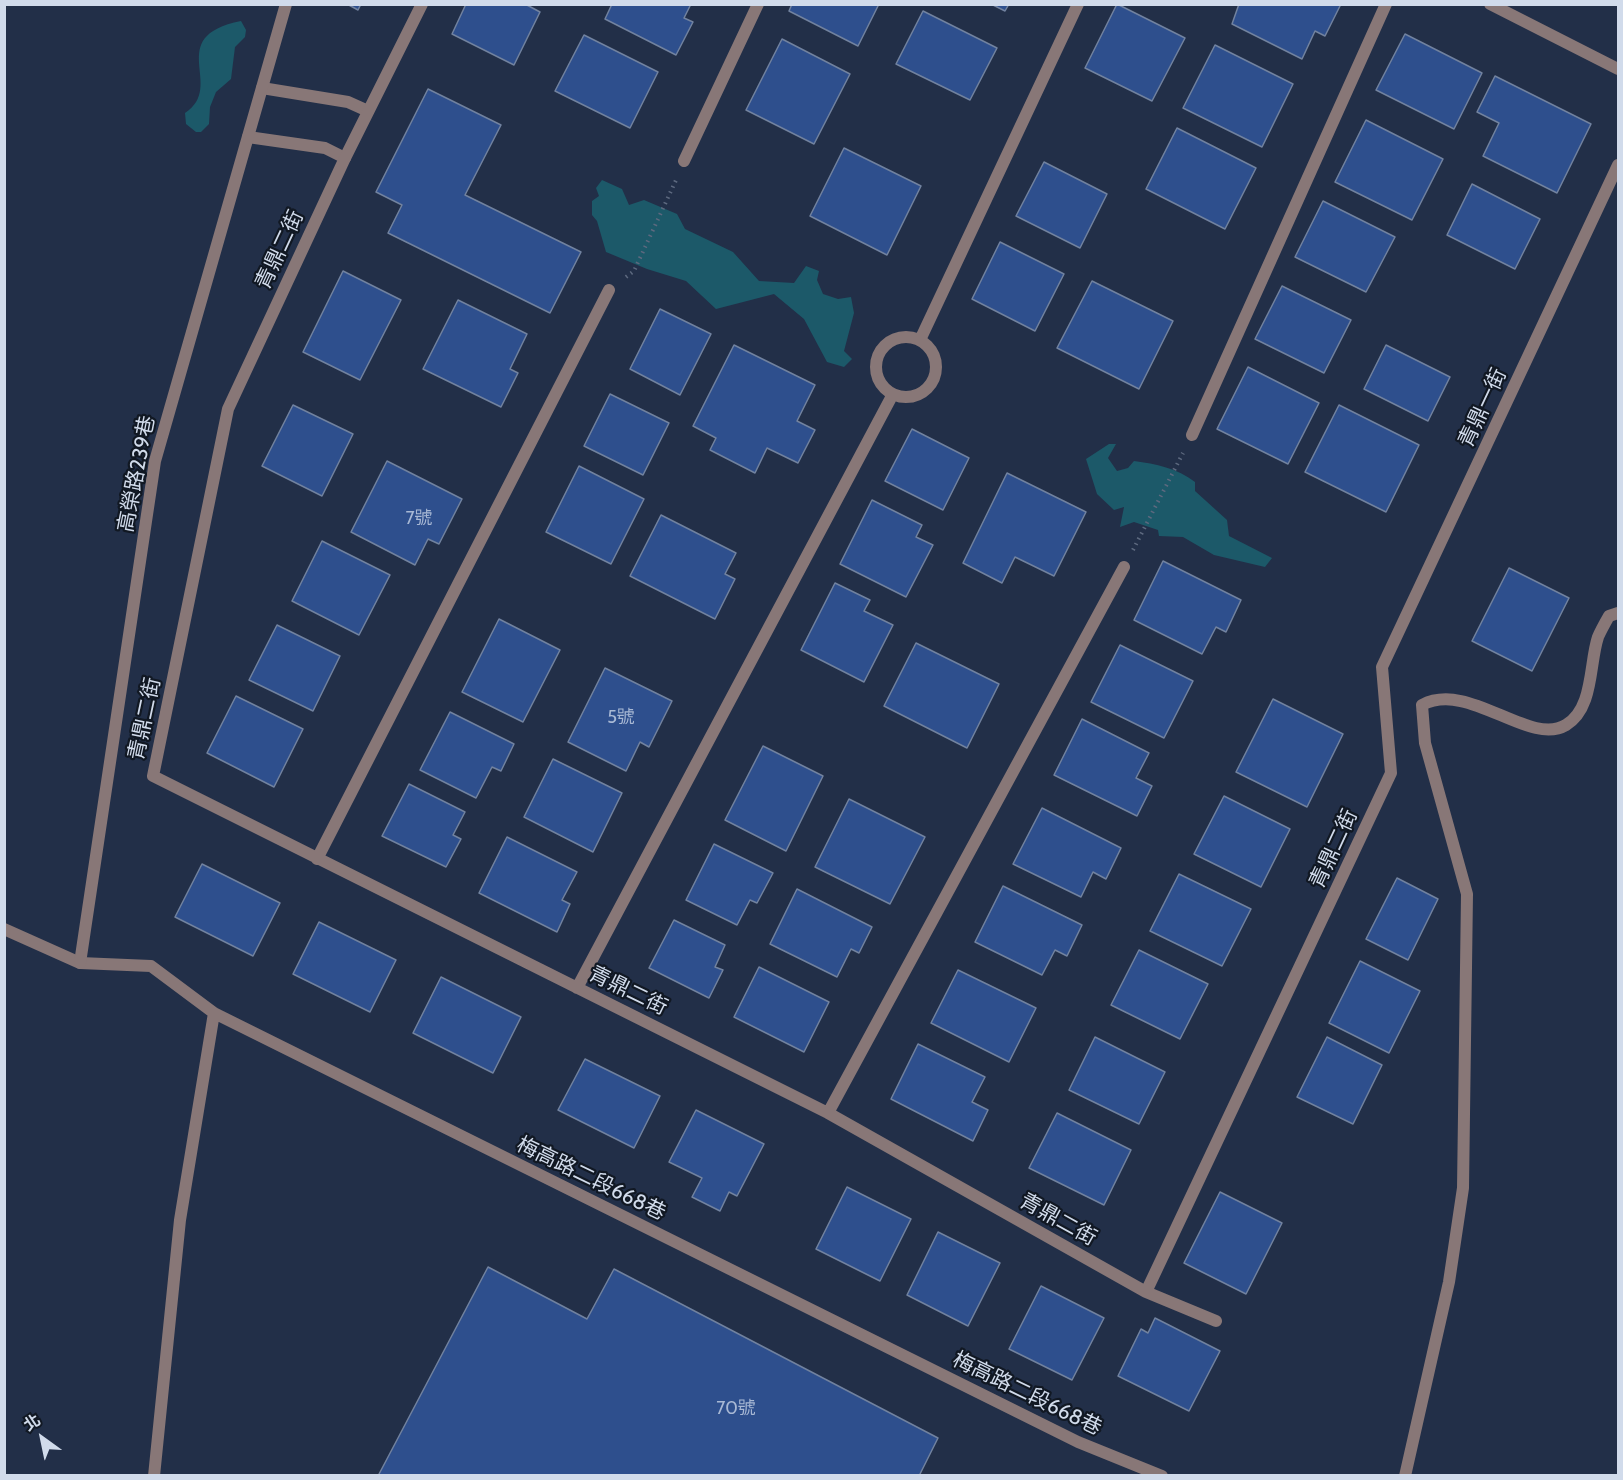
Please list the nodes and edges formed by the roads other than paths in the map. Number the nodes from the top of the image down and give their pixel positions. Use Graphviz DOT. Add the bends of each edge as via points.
graph roads {
  1 [pos="286,4"];
  2 [pos="422,4"];
  3 [pos="758,4"];
  4 [pos="1078,4"];
  5 [pos="1386,4"];
  6 [pos="1490,4"];
  7 [pos="1618,69"];
  8 [pos="262,88"];
  9 [pos="368,111"];
  10 [pos="248,138"];
  11 [pos="345,158"];
  12 [pos="684,161"];
  13 [pos="1618,165"];
  14 [pos="609,290"];
  15 [pos="920,340"];
  16 [pos="893,394"];
  17 [pos="1192,435"];
  18 [pos="1124,567"];
  19 [pos="1618,613"];
  20 [pos="1391,773"];
  21 [pos="317,859"];
  22 [pos="4,929"];
  23 [pos="80,963"];
  24 [pos="577,988"];
  25 [pos="213,1013"];
  26 [pos="828,1113"];
  27 [pos="1146,1292"];
  28 [pos="1216,1322"];
  29 [pos="154,1476"];
  30 [pos="1162,1476"];
  31 [pos="1405,1476"];
  1 -- 8 [label="street, 高榮路239巷"];
  2 -- 9 [label="street"];
  3 -- 12 [label="street"];
  4 -- 15 [label="street"];
  5 -- 17 [label="street"];
  6 -- 7 [label="street"];
  8 -- 9 [label="street" via="348,102"];
  8 -- 10 [label="street, 高榮路239巷"];
  9 -- 11 [label="street"];
  10 -- 11 [label="street" via="325,148"];
  10 -- 23 [label="street, 高榮路239巷" via="155,461"];
  11 -- 21 [label="street, 青鼎二街" via="228,409 153,776"];
  13 -- 20 [label="street, 青鼎一街" via="1382,667"];
  14 -- 21 [label="street"];
  15 -- 16 [label="street" via="934,355 937,365 931,384 913,396"];
  15 -- 16 [label="street" via="892,340 879,353 876,362 880,381"];
  16 -- 24 [label="street"];
  18 -- 26 [label="street"];
  19 -- 31 [label="street" via="1609,616 1598,636 1583,706 1566,725 1543,729 1451,697 1422,705 1425,743 1467,894 1463,1188 1449,1282"];
  20 -- 27 [label="street, 青鼎二街"];
  21 -- 24 [label="street, 青鼎二街"];
  22 -- 23 [label="street, 梅高路二段668巷"];
  23 -- 25 [label="street, 梅高路二段668巷" via="151,966"];
  24 -- 26 [label="street, 青鼎二街"];
  25 -- 29 [label="street" via="180,1220"];
  25 -- 30 [label="street, 梅高路二段668巷" via="1067,1437"];
  26 -- 27 [label="street, 青鼎二街"];
  27 -- 28 [label="street"];
}
